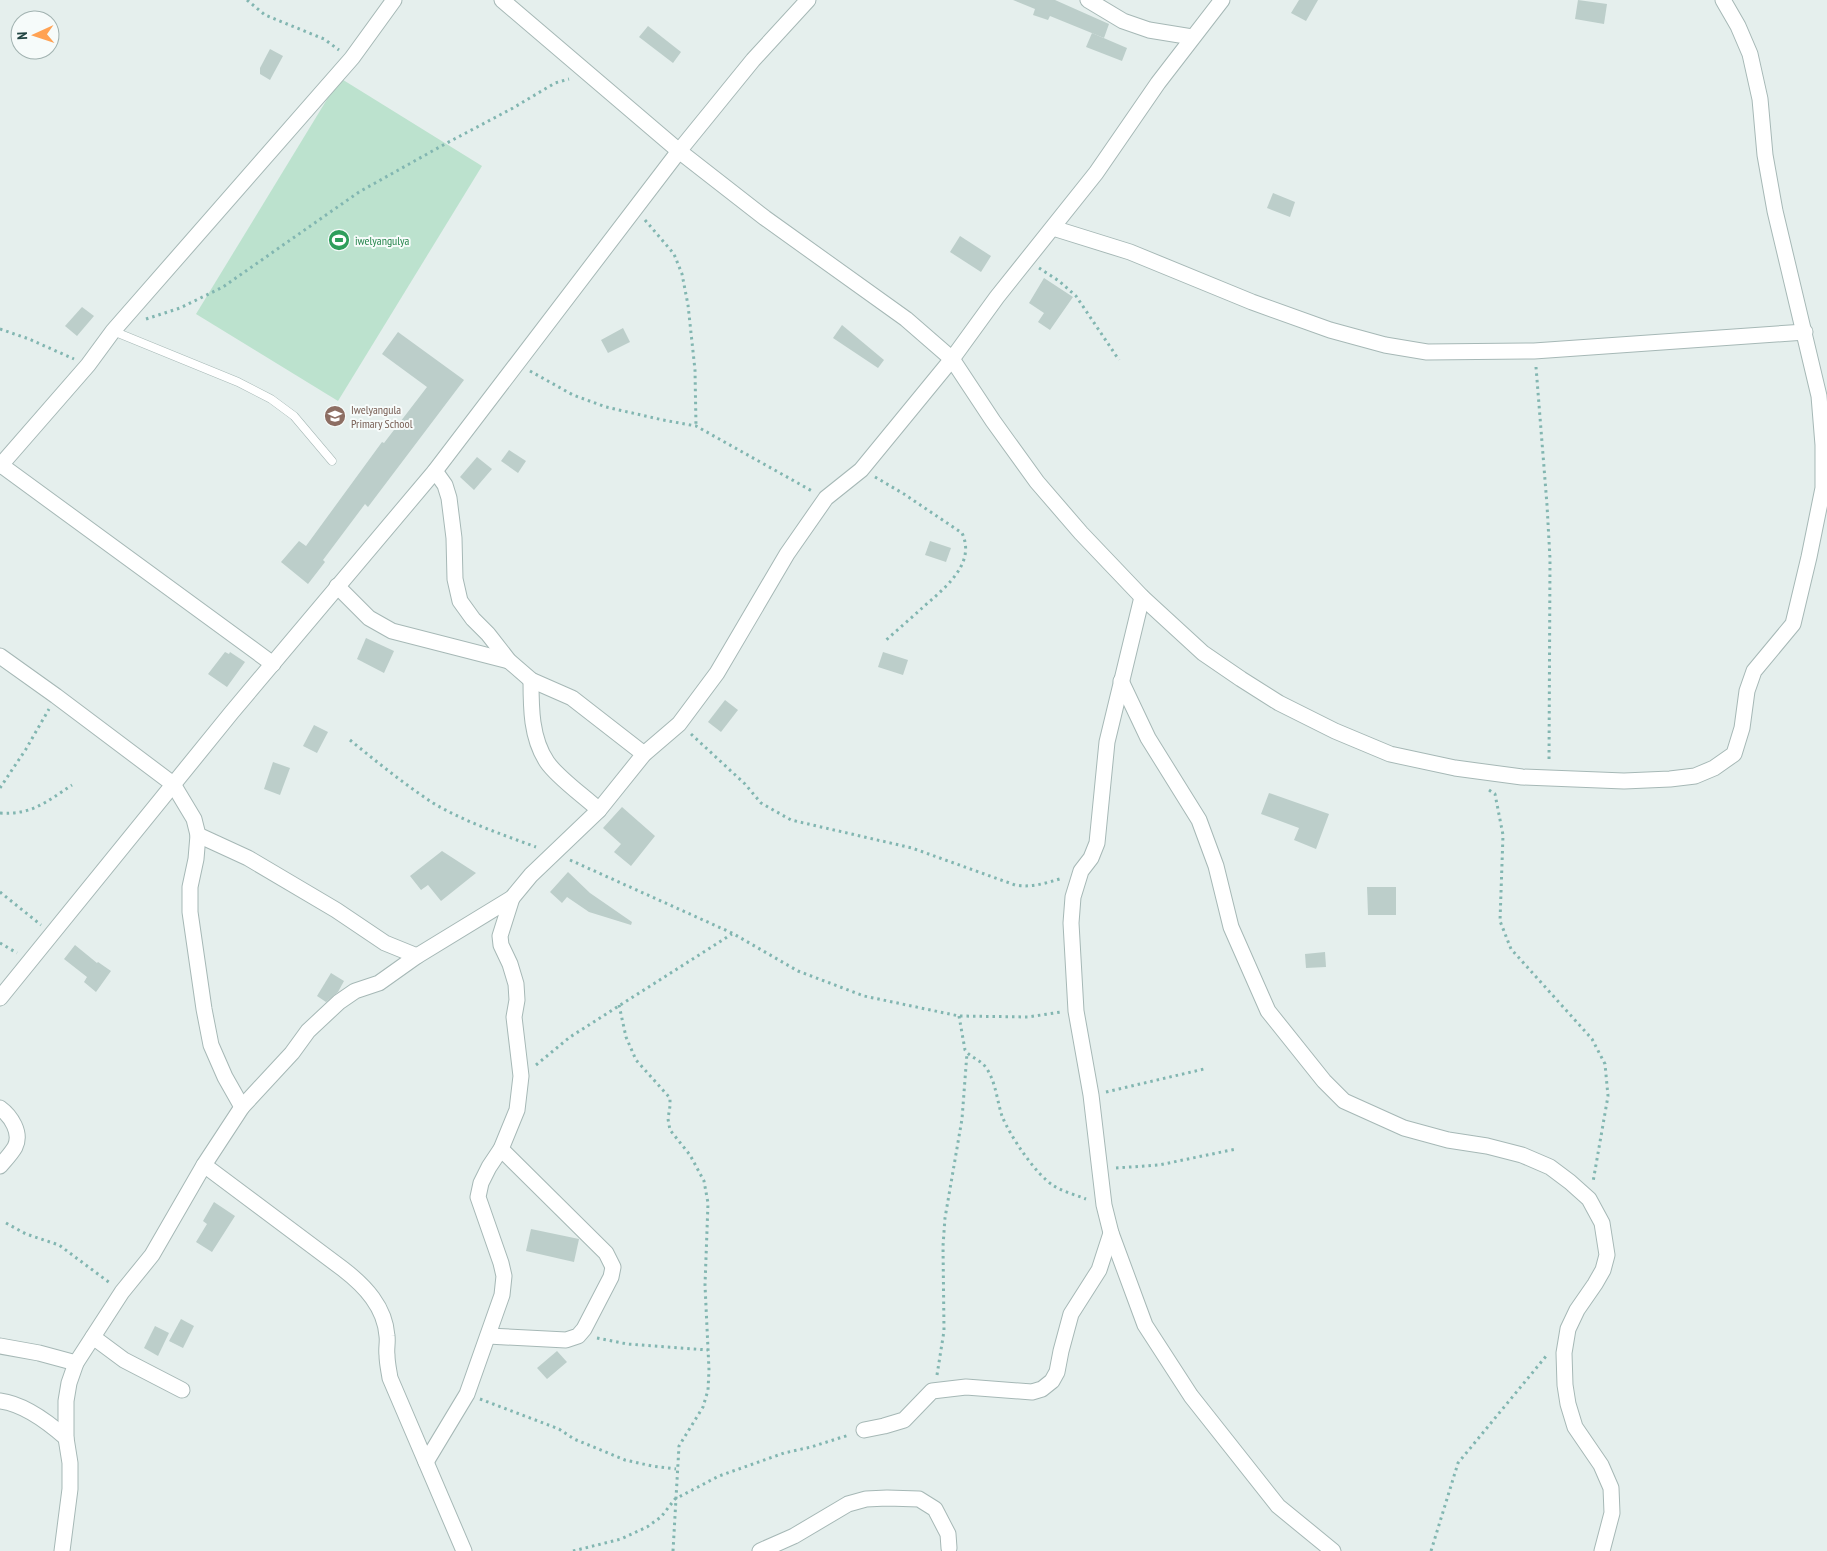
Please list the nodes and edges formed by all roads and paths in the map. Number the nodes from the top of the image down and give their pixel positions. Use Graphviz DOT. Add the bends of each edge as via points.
graph roads {
  1 [pos="248,0"];
  2 [pos="394,0"];
  3 [pos="502,0"];
  4 [pos="808,0"];
  5 [pos="1088,0"];
  6 [pos="1222,0"];
  7 [pos="1723,0"];
  8 [pos="1192,37"];
  9 [pos="352,58"];
  10 [pos="589,73"];
  11 [pos="678,151"];
  12 [pos="635,208"];
  13 [pos="1053,228"];
  14 [pos="1026,260"];
  15 [pos="0,329"];
  16 [pos="113,331"];
  17 [pos="1804,332"];
  18 [pos="1534,351"];
  19 [pos="952,359"];
  20 [pos="1119,360"];
  21 [pos="516,364"];
  22 [pos="88,365"];
  23 [pos="696,426"];
  24 [pos="332,461"];
  25 [pos="0,466"];
  26 [pos="861,470"];
  27 [pos="435,471"];
  28 [pos="826,498"];
  29 [pos="337,586"];
  30 [pos="1142,597"];
  31 [pos="884,642"];
  32 [pos="0,656"];
  33 [pos="509,661"];
  34 [pos="273,664"];
  35 [pos="531,680"];
  36 [pos="1121,681"];
  37 [pos="56,696"];
  38 [pos="679,724"];
  39 [pos="350,740"];
  40 [pos="644,754"];
  41 [pos="1550,778"];
  42 [pos="173,784"];
  43 [pos="72,785"];
  44 [pos="0,788"];
  45 [pos="1487,789"];
  46 [pos="599,810"];
  47 [pos="0,813"];
  48 [pos="198,835"];
  49 [pos="554,853"];
  50 [pos="1081,871"];
  51 [pos="0,892"];
  52 [pos="512,898"];
  53 [pos="732,933"];
  54 [pos="53,934"];
  55 [pos="417,956"];
  56 [pos="0,998"];
  57 [pos="619,1005"];
  58 [pos="1076,1011"];
  59 [pos="959,1016"];
  60 [pos="967,1053"];
  61 [pos="1204,1069"];
  62 [pos="521,1076"];
  63 [pos="1091,1095"];
  64 [pos="0,1108"];
  65 [pos="242,1108"];
  66 [pos="501,1149"];
  67 [pos="1236,1149"];
  68 [pos="204,1165"];
  69 [pos="0,1166"];
  70 [pos="1098,1169"];
  71 [pos="1590,1199"];
  72 [pos="1104,1205"];
  73 [pos="6,1223"];
  74 [pos="1111,1233"];
  75 [pos="122,1292"];
  76 [pos="581,1334"];
  77 [pos="93,1336"];
  78 [pos="488,1336"];
  79 [pos="0,1346"];
  80 [pos="708,1350"];
  81 [pos="1551,1350"];
  82 [pos="76,1363"];
  83 [pos="182,1390"];
  84 [pos="932,1390"];
  85 [pos="467,1394"];
  86 [pos="0,1401"];
  87 [pos="864,1430"];
  88 [pos="66,1438"];
  89 [pos="426,1462"];
  90 [pos="676,1469"];
  91 [pos="675,1499"];
  92 [pos="949,1548"];
  93 [pos="62,1551"];
  94 [pos="464,1551"];
  95 [pos="573,1551"];
  96 [pos="673,1551"];
  97 [pos="760,1551"];
  98 [pos="1333,1551"];
  99 [pos="1431,1551"];
  100 [pos="1602,1551"];
  1 -- 9 [label="path" via="265,15 324,39"];
  2 -- 9 [label="street"];
  3 -- 10 [label="street"];
  4 -- 11 [label="street" via="753,60"];
  5 -- 8 [label="street" via="1123,21 1149,30"];
  6 -- 8 [label="street"];
  7 -- 17 [label="street" via="1750,54 1760,99 1765,155"];
  8 -- 13 [label="street"];
  9 -- 16 [label="street"];
  10 -- 11 [label="street"];
  10 -- 16 [label="path" via="555,83 359,192 223,286 180,308"];
  11 -- 12 [label="street"];
  11 -- 19 [label="street" via="764,218 906,319"];
  12 -- 21 [label="street"];
  12 -- 23 [label="path" via="674,254 682,274 695,370"];
  13 -- 14 [label="street"];
  13 -- 18 [label="street" via="1130,252 1252,302 1360,339 1427,352"];
  14 -- 19 [label="street"];
  14 -- 20 [label="path" via="1076,296"];
  15 -- 22 [label="path"];
  16 -- 22 [label="street"];
  16 -- 24 [label="lane" via="238,382 271,399 294,416"];
  17 -- 18 [label="street"];
  17 -- 41 [label="street" via="1819,396 1823,488 1794,624 1754,671 1734,754 1695,776 1624,781"];
  18 -- 41 [label="path" via="1550,559"];
  19 -- 26 [label="street"];
  19 -- 30 [label="street" via="1037,482"];
  21 -- 23 [label="path" via="606,407"];
  21 -- 27 [label="street"];
  22 -- 25 [label="street"];
  23 -- 28 [label="path"];
  25 -- 34 [label="street"];
  26 -- 28 [label="street"];
  26 -- 31 [label="path" via="962,533 966,542 960,569 949,584"];
  27 -- 29 [label="street"];
  27 -- 33 [label="street" via="449,498 455,579 460,601"];
  28 -- 38 [label="street" via="787,554 717,672"];
  29 -- 33 [label="street" via="369,618 392,632"];
  29 -- 34 [label="street"];
  30 -- 36 [label="street"];
  30 -- 41 [label="street" via="1204,653 1241,679 1279,703 1335,731 1390,754 1455,768"];
  32 -- 37 [label="street"];
  33 -- 35 [label="street"];
  34 -- 42 [label="street"];
  35 -- 40 [label="street" via="572,698"];
  35 -- 46 [label="street" via="531,714 538,742 548,763"];
  36 -- 50 [label="street" via="1107,742 1096,843 1092,858"];
  36 -- 71 [label="street" via="1148,738 1199,820 1216,866 1231,927 1268,1011 1324,1081 1344,1101 1404,1128 1522,1155 1550,1167"];
  37 -- 42 [label="street"];
  37 -- 44 [label="path"];
  38 -- 40 [label="street"];
  38 -- 50 [label="path" via="745,784 761,803 791,820 912,848 1024,887 1038,886"];
  39 -- 49 [label="path" via="434,803 483,828"];
  40 -- 46 [label="street"];
  42 -- 48 [label="street" via="194,819"];
  42 -- 54 [label="street"];
  43 -- 47 [label="path" via="27,812"];
  45 -- 71 [label="path" via="1495,794 1503,835 1500,921 1510,949 1592,1040 1605,1064 1608,1096"];
  46 -- 49 [label="street"];
  48 -- 55 [label="street" via="248,858 385,943"];
  48 -- 65 [label="street" via="190,887 190,912 204,1009 211,1045"];
  49 -- 52 [label="street"];
  49 -- 53 [label="path"];
  50 -- 58 [label="street" via="1073,897 1071,923"];
  51 -- 54 [label="path"];
  52 -- 55 [label="street"];
  52 -- 62 [label="street" via="500,936 516,984 514,1017"];
  53 -- 57 [label="path"];
  53 -- 59 [label="path" via="798,971 864,996"];
  54 -- 56 [label="street"];
  55 -- 65 [label="street" via="379,983 355,991 339,1002 308,1031"];
  57 -- 62 [label="path"];
  57 -- 80 [label="path" via="626,1037 636,1060 670,1098 670,1130 690,1155 707,1191 705,1285"];
  58 -- 59 [label="path" via="1028,1016"];
  58 -- 63 [label="street"];
  59 -- 60 [label="path"];
  60 -- 72 [label="path" via="988,1070 1009,1132 1042,1177 1056,1187"];
  60 -- 84 [label="path" via="962,1118 945,1218 943,1342"];
  61 -- 63 [label="path"];
  62 -- 66 [label="street" via="517,1110"];
  63 -- 70 [label="street"];
  64 -- 69 [label="street" via="12,1121 17,1141"];
  65 -- 68 [label="street"];
  66 -- 76 [label="street" via="606,1253 612,1263 611,1277"];
  66 -- 78 [label="street" via="488,1167 478,1197 504,1276 502,1295"];
  67 -- 70 [label="path" via="1159,1165"];
  68 -- 75 [label="street" via="152,1255"];
  68 -- 89 [label="street" via="318,1248 362,1284 376,1302 388,1336 386,1357 390,1378"];
  70 -- 72 [label="street"];
  71 -- 100 [label="street" via="1602,1223 1607,1255 1603,1270 1576,1310 1568,1329 1564,1361 1568,1404 1575,1427 1601,1464 1611,1488 1612,1513"];
  72 -- 74 [label="street"];
  73 -- 75 [label="path" via="59,1245"];
  74 -- 84 [label="street" via="1099,1270 1071,1314 1052,1381 1032,1392 966,1387"];
  74 -- 98 [label="street" via="1145,1325 1191,1396 1278,1506"];
  75 -- 77 [label="street"];
  76 -- 78 [label="street" via="566,1340"];
  76 -- 80 [label="path" via="627,1344"];
  77 -- 82 [label="street"];
  77 -- 83 [label="street" via="124,1360"];
  78 -- 85 [label="street"];
  79 -- 82 [label="street"];
  80 -- 90 [label="path" via="706,1398 679,1446"];
  81 -- 99 [label="path" via="1458,1463"];
  82 -- 88 [label="street" via="66,1401"];
  84 -- 87 [label="street" via="904,1420"];
  85 -- 89 [label="street"];
  85 -- 90 [label="path" via="559,1429 625,1460"];
  86 -- 88 [label="street" via="34,1414"];
  87 -- 91 [label="path" via="719,1476"];
  88 -- 93 [label="street" via="70,1489"];
  89 -- 94 [label="street"];
  90 -- 91 [label="path"];
  91 -- 95 [label="path" via="661,1517 647,1527 622,1539"];
  91 -- 96 [label="path"];
  92 -- 97 [label="street" via="948,1534 935,1509 919,1499 887,1498 848,1504 794,1536"];
}
